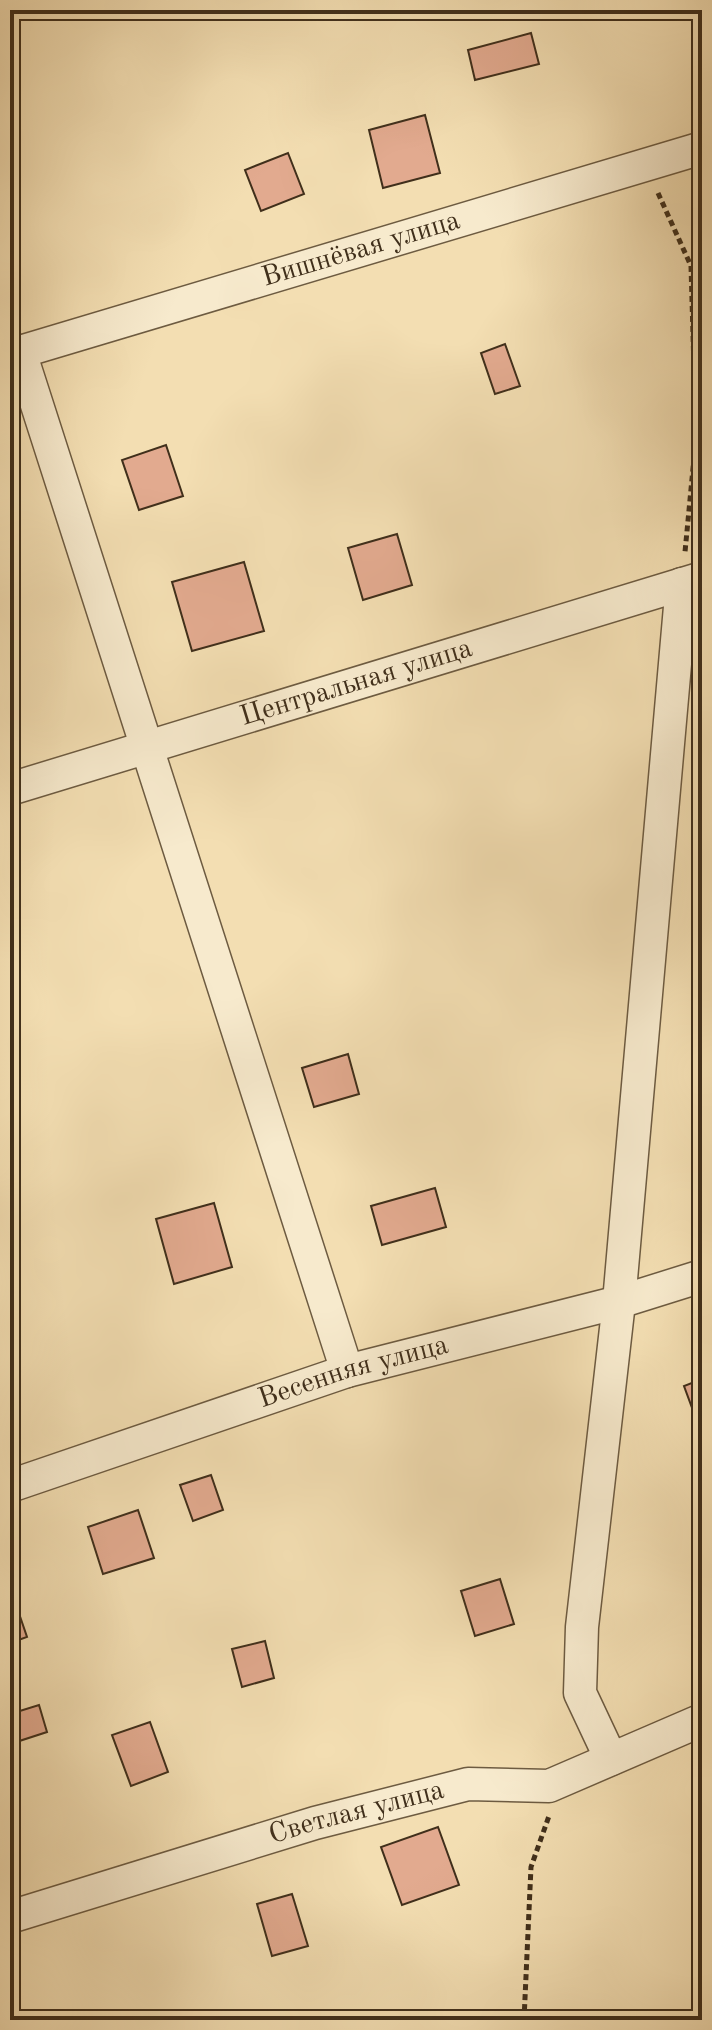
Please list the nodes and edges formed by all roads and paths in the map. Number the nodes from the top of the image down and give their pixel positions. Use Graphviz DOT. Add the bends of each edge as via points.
graph roads {
  1 [pos="702,148"];
  2 [pos="646,165"];
  3 [pos="15,350"];
  4 [pos="692,581"];
  5 [pos="146,750"];
  6 [pos="10,789"];
  7 [pos="702,1276"];
  8 [pos="619,1302"];
  9 [pos="347,1371"];
  10 [pos="10,1486"];
  11 [pos="702,1720"];
  12 [pos="611,1759"];
  13 [pos="563,1777"];
  14 [pos="10,1917"];
  15 [pos="524,2020"];
  1 -- 2 [label="street, Вишнёвая улица"];
  2 -- 3 [label="street, Вишнёвая улица"];
  2 -- 4 [label="path" via="691,266 696,437"];
  3 -- 5 [label="street"];
  4 -- 5 [label="street, Центральная улица"];
  4 -- 8 [label="street"];
  5 -- 6 [label="street, Центральная улица"];
  5 -- 9 [label="street"];
  7 -- 8 [label="street, Весенняя улица"];
  8 -- 9 [label="street, Весенняя улица"];
  8 -- 12 [label="street" via="582,1627 580,1693"];
  9 -- 10 [label="street, Весенняя улица"];
  11 -- 12 [label="street, Светлая улица"];
  12 -- 13 [label="street, Светлая улица"];
  13 -- 14 [label="street, Светлая улица" via="549,1786 468,1784 315,1823"];
  13 -- 15 [label="path" via="531,1867"];
}
